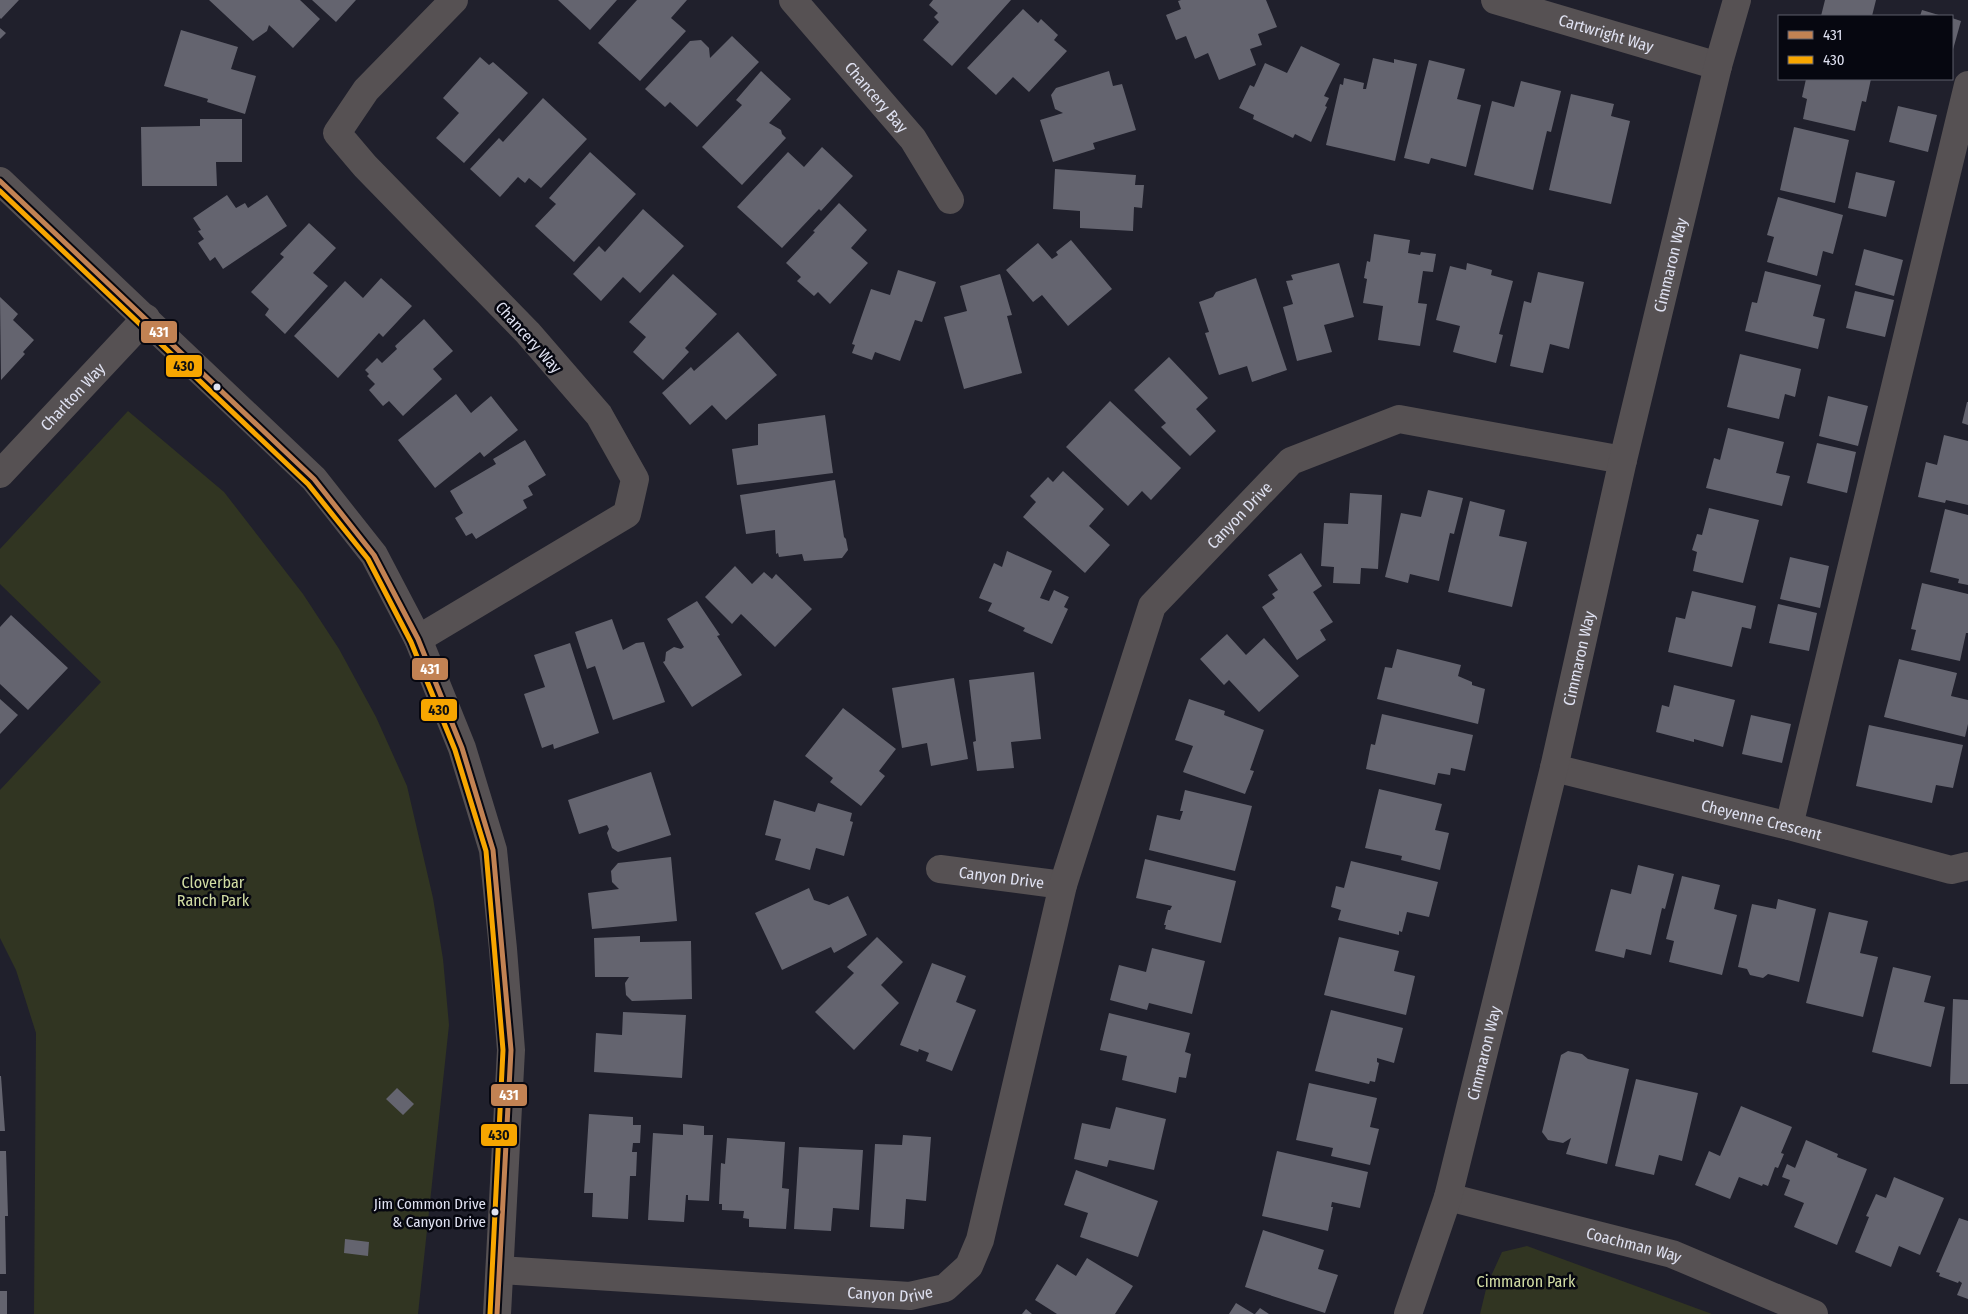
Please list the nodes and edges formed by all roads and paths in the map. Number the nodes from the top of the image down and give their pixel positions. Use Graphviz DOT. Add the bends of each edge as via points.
graph roads {
  1 [pos="454,0"];
  2 [pos="793,0"];
  3 [pos="1495,0"];
  4 [pos="1738,0"];
  5 [pos="1718,66"];
  6 [pos="1968,86"];
  7 [pos="0,181"];
  8 [pos="950,200"];
  9 [pos="146,318"];
  10 [pos="1624,460"];
  11 [pos="0,474"];
  12 [pos="418,639"];
  13 [pos="1554,768"];
  14 [pos="1789,826"];
  15 [pos="1968,866"];
  16 [pos="940,869"];
  17 [pos="1063,885"];
  18 [pos="1448,1197"];
  19 [pos="500,1270"];
  20 [pos="910,1305"];
  21 [pos="498,1314"];
  22 [pos="1408,1314"];
  23 [pos="1814,1314"];
  1 -- 12 [label="street, Chancery Way" via="366,90 337,133 560,370 598,415 635,479 627,514"];
  2 -- 8 [label="street, Chancery Bay" via="913,139"];
  3 -- 5 [label="street, Cartwright Way"];
  4 -- 5 [label="street, Cimmaron Way"];
  5 -- 10 [label="street, Cimmaron Way"];
  6 -- 14 [label="street"];
  7 -- 9 [label="street"];
  9 -- 11 [label="street, Charlton Way"];
  9 -- 12 [label="street" via="314,479 374,555"];
  10 -- 13 [label="street, Cimmaron Way"];
  10 -- 17 [label="street, Canyon Drive" via="1399,419 1291,461 1152,606"];
  12 -- 19 [label="street" via="462,748 492,850 511,1050"];
  13 -- 14 [label="street, Cheyenne Crescent"];
  13 -- 18 [label="street, Cimmaron Way"];
  14 -- 15 [label="street, Cheyenne Crescent" via="1951,870"];
  16 -- 17 [label="street, Canyon Drive"];
  17 -- 20 [label="street, Canyon Drive" via="980,1240 969,1266 945,1288"];
  18 -- 22 [label="street, Cimmaron Way"];
  18 -- 23 [label="street, Coachman Way" via="1672,1254"];
  19 -- 20 [label="street, Canyon Drive"];
  19 -- 21 [label="street"];
}
